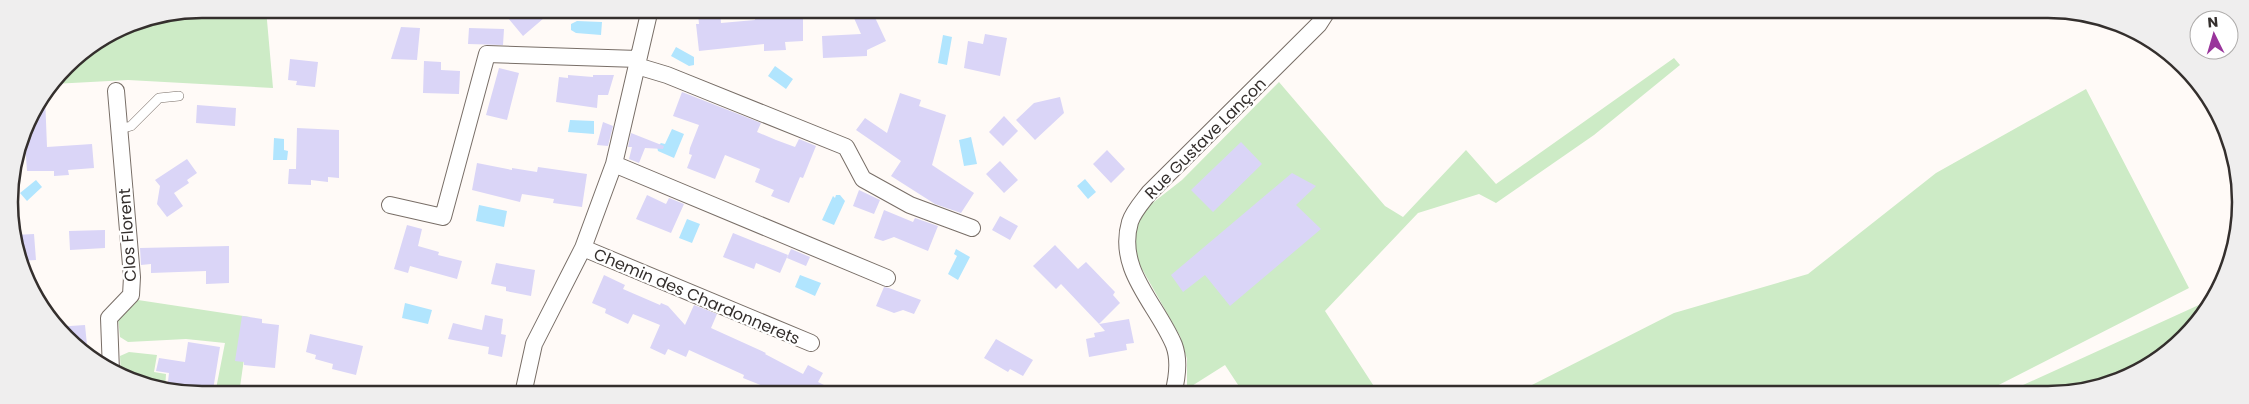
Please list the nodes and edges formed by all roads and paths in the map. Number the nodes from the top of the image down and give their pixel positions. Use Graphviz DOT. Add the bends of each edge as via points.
graph roads {
  1 [pos="648,18"];
  2 [pos="1323,18"];
  3 [pos="638,63"];
  4 [pos="116,91"];
  5 [pos="179,96"];
  6 [pos="120,129"];
  7 [pos="614,164"];
  8 [pos="390,204"];
  9 [pos="972,228"];
  10 [pos="583,248"];
  11 [pos="887,278"];
  12 [pos="811,343"];
  13 [pos="111,362"];
  14 [pos="525,386"];
  15 [pos="1176,386"];
  1 -- 3 [label="street"];
  2 -- 15 [label="street, Rue Gustave Lançon" via="1149,193 1131,220 1126,244 1131,268 1174,346 1178,375"];
  3 -- 7 [label="street"];
  3 -- 8 [label="street" via="487,54 443,217"];
  3 -- 9 [label="street" via="846,147 863,179 910,205"];
  4 -- 6 [label="street, Clos Florent"];
  5 -- 6 [label="lane" via="159,98 131,126"];
  6 -- 13 [label="street, Clos Florent" via="132,277 131,295 109,318"];
  7 -- 10 [label="street"];
  7 -- 11 [label="street"];
  10 -- 12 [label="street, Chemin des Chardonnerets"];
  10 -- 14 [label="street" via="534,344"];
}
